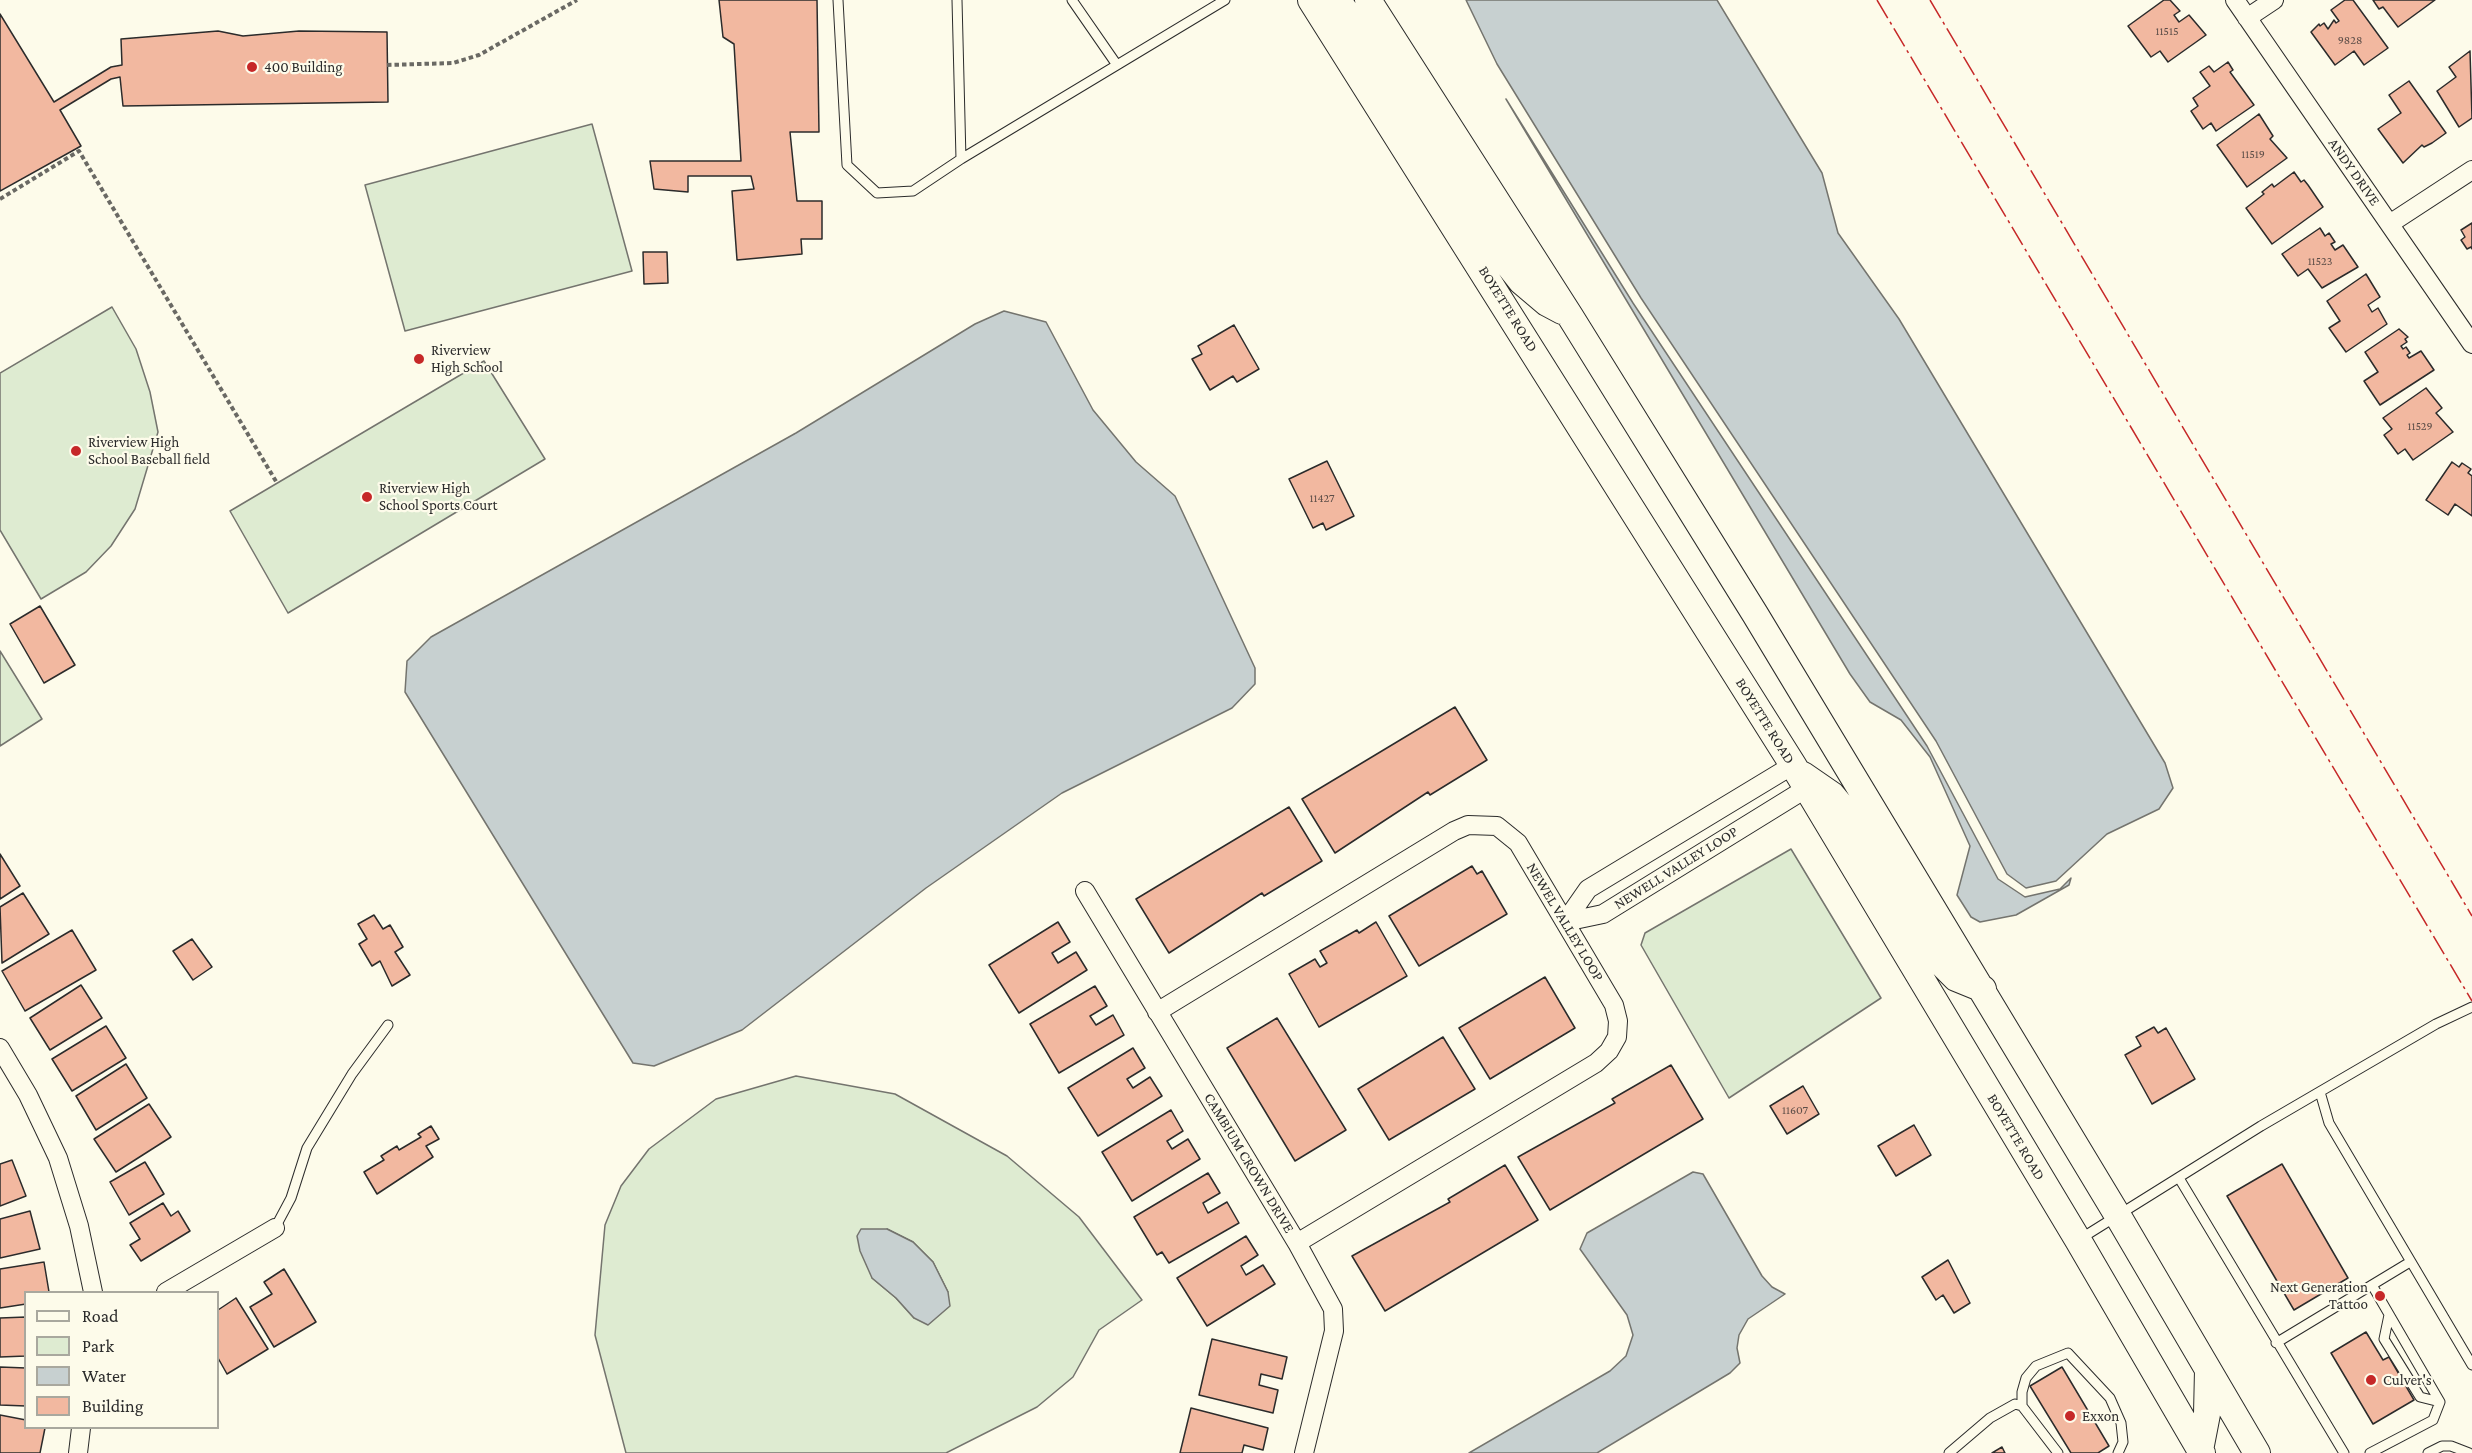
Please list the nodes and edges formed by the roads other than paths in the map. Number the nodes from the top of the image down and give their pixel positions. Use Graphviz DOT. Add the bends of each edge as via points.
graph roads {
  1 [pos="838,0"];
  2 [pos="957,0"];
  3 [pos="1072,0"];
  4 [pos="1225,0"];
  5 [pos="1311,0"];
  6 [pos="1338,0"];
  7 [pos="1368,0"];
  8 [pos="2235,0"];
  9 [pos="2274,0"];
  10 [pos="2247,18"];
  11 [pos="1117,65"];
  12 [pos="961,159"];
  13 [pos="2472,170"];
  14 [pos="2391,224"];
  15 [pos="1570,315"];
  16 [pos="2472,344"];
  17 [pos="1799,775"];
  18 [pos="1085,891"];
  19 [pos="1565,922"];
  20 [pos="1983,989"];
  21 [pos="2472,1007"];
  22 [pos="1158,1012"];
  23 [pos="388,1025"];
  24 [pos="0,1048"];
  25 [pos="2320,1092"];
  26 [pos="2179,1178"];
  27 [pos="2118,1215"];
  28 [pos="276,1228"];
  29 [pos="2078,1240"];
  30 [pos="1297,1243"];
  31 [pos="2410,1262"];
  32 [pos="2372,1285"];
  33 [pos="93,1291"];
  34 [pos="169,1291"];
  35 [pos="2389,1315"];
  36 [pos="2276,1343"];
  37 [pos="2472,1365"];
  38 [pos="2208,1369"];
  39 [pos="2440,1402"];
  40 [pos="2022,1406"];
  41 [pos="81,1429"];
  42 [pos="2205,1452"];
  43 [pos="78,1453"];
  44 [pos="1304,1453"];
  45 [pos="1949,1453"];
  46 [pos="2058,1453"];
  47 [pos="2118,1453"];
  48 [pos="2257,1453"];
  49 [pos="2344,1453"];
  50 [pos="2370,1453"];
  51 [pos="2428,1453"];
  52 [pos="2469,1453"];
  1 -- 12 [label="lane" via="847,165 877,193 913,191"];
  2 -- 12 [label="lane"];
  3 -- 11 [label="lane"];
  4 -- 11 [label="lane"];
  5 -- 17 [label="main road, BOYETTE ROAD"];
  6 -- 15 [label="main road" via="1506,262 1547,303"];
  7 -- 15 [label="main road"];
  8 -- 10 [label="street, ANDY DRIVE"];
  9 -- 10 [label="street"];
  10 -- 14 [label="street, ANDY DRIVE"];
  11 -- 12 [label="lane"];
  13 -- 14 [label="street"];
  14 -- 16 [label="street, ANDY DRIVE"];
  15 -- 20 [label="main road"];
  17 -- 19 [label="street, NEWELL VALLEY LOOP" via="1603,914"];
  17 -- 19 [label="street, NEWELL VALLEY LOOP" via="1588,889"];
  17 -- 20 [label="main road" via="1832,795 1861,830 1941,963 1956,978"];
  17 -- 29 [label="main road, BOYETTE ROAD"];
  18 -- 22 [label="street, CAMBIUM CROWN DRIVE"];
  19 -- 22 [label="street, NEWEL VALLEY LOOP" via="1509,833 1497,826 1468,825"];
  19 -- 30 [label="street, NEWEL VALLEY LOOP" via="1614,1005 1617,1037 1609,1051 1596,1063"];
  20 -- 27 [label="main road"];
  21 -- 25 [label="lane"];
  22 -- 30 [label="street, CAMBIUM CROWN DRIVE"];
  23 -- 28 [label="lane" via="352,1074 307,1148 291,1198"];
  24 -- 33 [label="street" via="58,1158"];
  25 -- 26 [label="lane"];
  25 -- 31 [label="lane" via="2329,1123"];
  26 -- 27 [label="lane"];
  26 -- 36 [label="lane"];
  27 -- 29 [label="lane"];
  27 -- 38 [label="main road"];
  28 -- 34 [label="street"];
  29 -- 42 [label="main road, BOYETTE ROAD"];
  30 -- 44 [label="street, CAMBIUM CROWN DRIVE" via="1328,1295 1335,1319"];
  31 -- 32 [label="lane"];
  31 -- 37 [label="lane"];
  32 -- 35 [label="lane"];
  32 -- 36 [label="lane"];
  35 -- 39 [label="lane"];
  35 -- 39 [label="lane" via="2384,1339 2420,1397"];
  36 -- 49 [label="lane"];
  38 -- 42 [label="main road"];
  38 -- 48 [label="main road"];
  39 -- 50 [label="lane" via="2433,1420"];
  40 -- 45 [label="lane" via="2015,1404 1990,1418"];
  40 -- 46 [label="lane"];
  40 -- 47 [label="lane" via="2026,1378 2036,1366 2068,1353 2110,1398 2121,1423 2123,1442"];
  41 -- 43 [label="street"];
  51 -- 52 [label="lane" via="2451,1446"];
}
